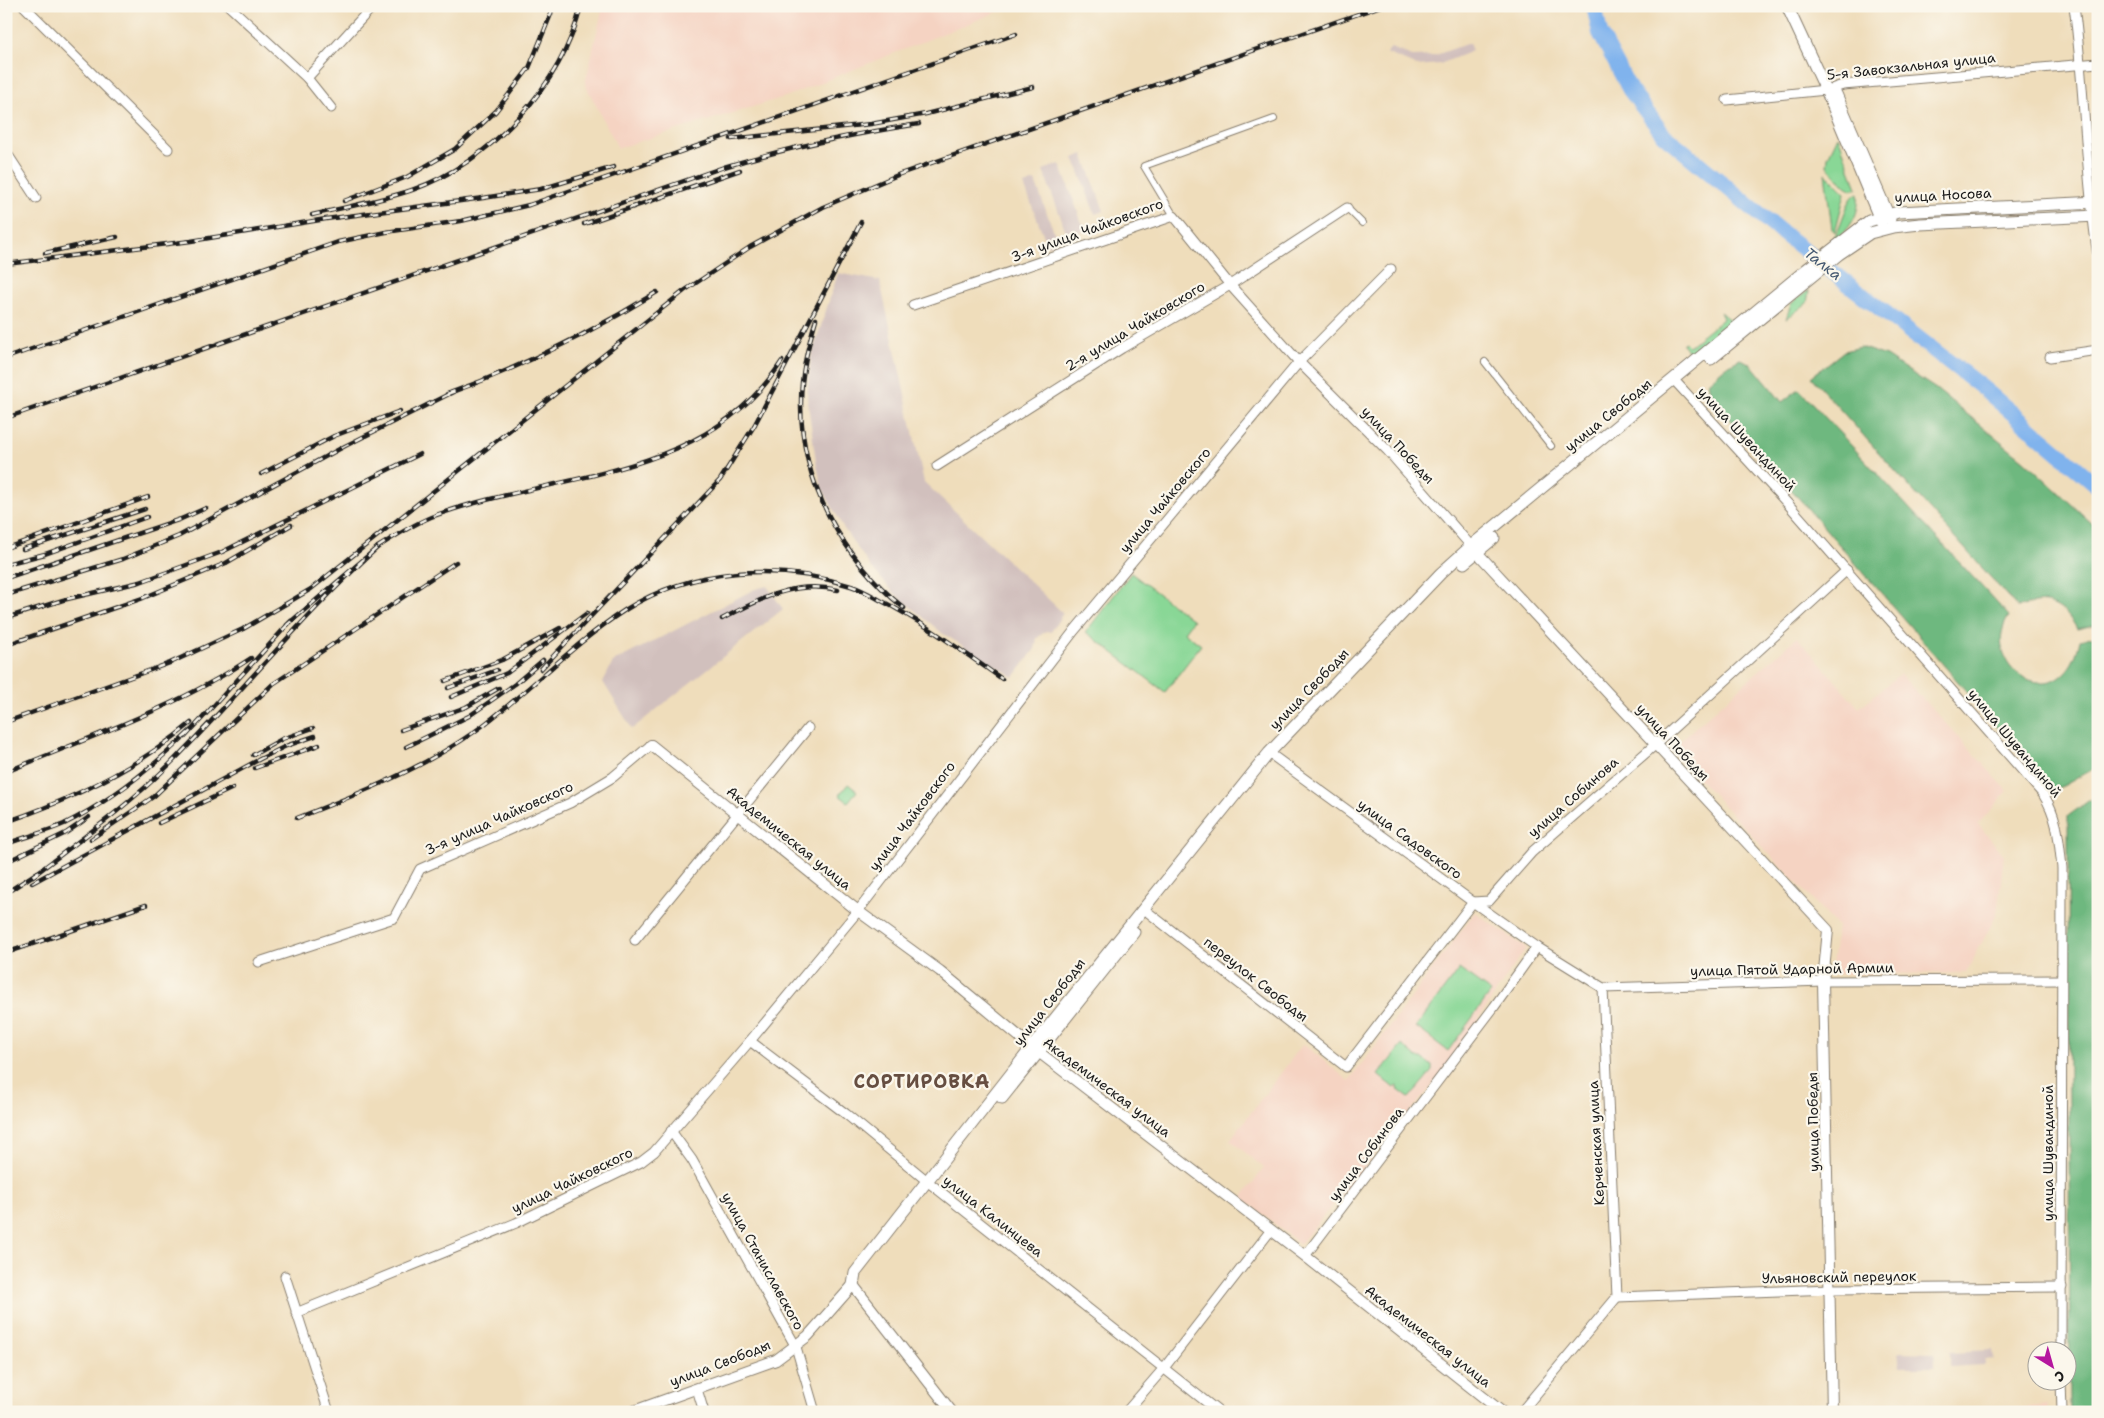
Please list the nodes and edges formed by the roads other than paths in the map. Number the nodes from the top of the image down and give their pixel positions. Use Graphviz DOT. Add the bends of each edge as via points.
graph roads {
  1 [pos="24,6"];
  2 [pos="230,6"];
  3 [pos="373,6"];
  4 [pos="1787,6"];
  5 [pos="1796,6"];
  6 [pos="2074,6"];
  7 [pos="2098,63"];
  8 [pos="2082,64"];
  9 [pos="307,78"];
  10 [pos="1830,89"];
  11 [pos="1727,100"];
  12 [pos="331,108"];
  13 [pos="1274,119"];
  14 [pos="168,149"];
  15 [pos="6,152"];
  16 [pos="36,198"];
  17 [pos="2094,203"];
  18 [pos="1347,208"];
  19 [pos="1883,215"];
  20 [pos="1174,216"];
  21 [pos="2095,216"];
  22 [pos="1362,224"];
  23 [pos="1888,228"];
  24 [pos="1836,251"];
  25 [pos="2098,256"];
  26 [pos="1391,269"];
  27 [pos="1230,285"];
  28 [pos="913,305"];
  29 [pos="2098,350"];
  30 [pos="2050,357"];
  31 [pos="1299,362"];
  32 [pos="1485,362"];
  33 [pos="1676,383"];
  34 [pos="1551,446"];
  35 [pos="937,466"];
  36 [pos="1474,549"];
  37 [pos="1846,570"];
  38 [pos="808,728"];
  39 [pos="1656,744"];
  40 [pos="651,745"];
  41 [pos="1271,755"];
  42 [pos="739,815"];
  43 [pos="1473,902"];
  44 [pos="858,911"];
  45 [pos="1149,913"];
  46 [pos="635,940"];
  47 [pos="1537,947"];
  48 [pos="259,962"];
  49 [pos="2060,980"];
  50 [pos="1823,981"];
  51 [pos="1603,988"];
  52 [pos="750,1041"];
  53 [pos="1036,1050"];
  54 [pos="671,1131"];
  55 [pos="930,1183"];
  56 [pos="1270,1230"];
  57 [pos="1305,1256"];
  58 [pos="285,1276"];
  59 [pos="853,1285"];
  60 [pos="2062,1287"];
  61 [pos="1831,1289"];
  62 [pos="1617,1297"];
  63 [pos="296,1313"];
  64 [pos="2061,1340"];
  65 [pos="796,1347"];
  66 [pos="1164,1368"];
  67 [pos="697,1389"];
  68 [pos="2061,1390"];
  69 [pos="329,1412"];
  70 [pos="631,1412"];
  71 [pos="704,1412"];
  72 [pos="815,1412"];
  73 [pos="952,1412"];
  74 [pos="1126,1412"];
  75 [pos="1219,1412"];
  76 [pos="1502,1412"];
  77 [pos="1521,1412"];
  78 [pos="1832,1412"];
  79 [pos="2062,1412"];
  1 -- 14 [label="street"];
  2 -- 9 [label="street"];
  3 -- 9 [label="street"];
  4 -- 10 [label="main road"];
  5 -- 10 [label="main road"];
  6 -- 8 [label="street"];
  7 -- 8 [label="street, 5-я Завокзальная улица"];
  8 -- 10 [label="street, 5-я Завокзальная улица" via="1843,85"];
  8 -- 17 [label="street"];
  9 -- 12 [label="street"];
  10 -- 11 [label="street, 5-я Завокзальная улица"];
  10 -- 19 [label="main road"];
  13 -- 20 [label="street, 3-я улица Чайковского" via="1144,166"];
  15 -- 16 [label="street"];
  17 -- 19 [label="main road, улица Носова"];
  17 -- 21 [label="street"];
  18 -- 22 [label="street"];
  18 -- 27 [label="street, 2-я улица Чайковского"];
  19 -- 23 [label="main road, улица Носова"];
  19 -- 24 [label="main road, улица Свободы" via="1869,221"];
  20 -- 27 [label="street, улица Победы"];
  20 -- 28 [label="street, 3-я улица Чайковского"];
  21 -- 23 [label="main road, улица Носова"];
  21 -- 25 [label="street"];
  23 -- 24 [label="main road, улица Свободы" via="1870,233"];
  24 -- 33 [label="main road, улица Свободы"];
  26 -- 31 [label="street, улица Чайковского"];
  27 -- 31 [label="street, улица Победы"];
  27 -- 35 [label="street, 2-я улица Чайковского" via="1122,348"];
  29 -- 30 [label="street"];
  31 -- 36 [label="street, улица Победы" via="1387,450"];
  31 -- 44 [label="street, улица Чайковского" via="1074,630"];
  32 -- 34 [label="street"];
  33 -- 36 [label="main road, улица Свободы"];
  33 -- 37 [label="street, улица Шувандиной"];
  36 -- 39 [label="street, улица Победы"];
  36 -- 41 [label="main road, улица Свободы" via="1441,573"];
  37 -- 39 [label="street, улица Собинова"];
  37 -- 49 [label="street, улица Шувандиной" via="2052,808 2058,826 2062,868"];
  38 -- 42 [label="street"];
  39 -- 43 [label="street, улица Собинова" via="1532,852 1489,901"];
  39 -- 50 [label="street, улица Победы" via="1828,930"];
  40 -- 42 [label="street, Академическая улица"];
  40 -- 48 [label="street, 3-я улица Чайковского" via="613,777 570,803 420,868 394,918"];
  41 -- 43 [label="street, улица Садовского"];
  41 -- 45 [label="main road, улица Свободы"];
  41 -- 53 [label="main road, улица Свободы"];
  42 -- 44 [label="street, Академическая улица"];
  42 -- 46 [label="street"];
  43 -- 45 [label="street, переулок Свободы" via="1346,1067"];
  43 -- 47 [label="street, улица Садовского"];
  44 -- 52 [label="street, улица Чайковского"];
  44 -- 53 [label="street, Академическая улица" via="940,971"];
  45 -- 53 [label="main road, улица Свободы"];
  47 -- 51 [label="street"];
  47 -- 57 [label="street, улица Собинова"];
  49 -- 50 [label="street, улица Пятой Ударной Армии"];
  49 -- 60 [label="street, улица Шувандиной"];
  50 -- 51 [label="street, улица Пятой Ударной Армии"];
  50 -- 61 [label="street, улица Победы"];
  51 -- 62 [label="street, Керченская улица"];
  52 -- 54 [label="street, улица Чайковского"];
  52 -- 55 [label="street, улица Калинцева"];
  53 -- 55 [label="main road, улица Свободы"];
  53 -- 56 [label="street, Академическая улица"];
  54 -- 63 [label="street, улица Чайковского" via="641,1162 578,1193"];
  54 -- 65 [label="street, улица Станиславского" via="692,1160"];
  55 -- 59 [label="main road, улица Свободы"];
  55 -- 66 [label="street, улица Калинцева"];
  56 -- 57 [label="street, Академическая улица"];
  56 -- 66 [label="street"];
  57 -- 76 [label="street, Академическая улица"];
  58 -- 63 [label="street"];
  59 -- 65 [label="street, улица Свободы"];
  59 -- 73 [label="street"];
  60 -- 61 [label="street, Ульяновский переулок"];
  60 -- 64 [label="street, улица Шувандиной"];
  61 -- 62 [label="street, Ульяновский переулок"];
  61 -- 78 [label="street, улица Победы"];
  62 -- 77 [label="street"];
  63 -- 69 [label="street"];
  65 -- 67 [label="street, улица Свободы" via="776,1360"];
  65 -- 72 [label="street, улица Станиславского"];
  66 -- 74 [label="street"];
  66 -- 75 [label="street, улица Калинцева"];
  67 -- 70 [label="street, улица Свободы"];
  67 -- 71 [label="street"];
  68 -- 79 [label="street"];
}
